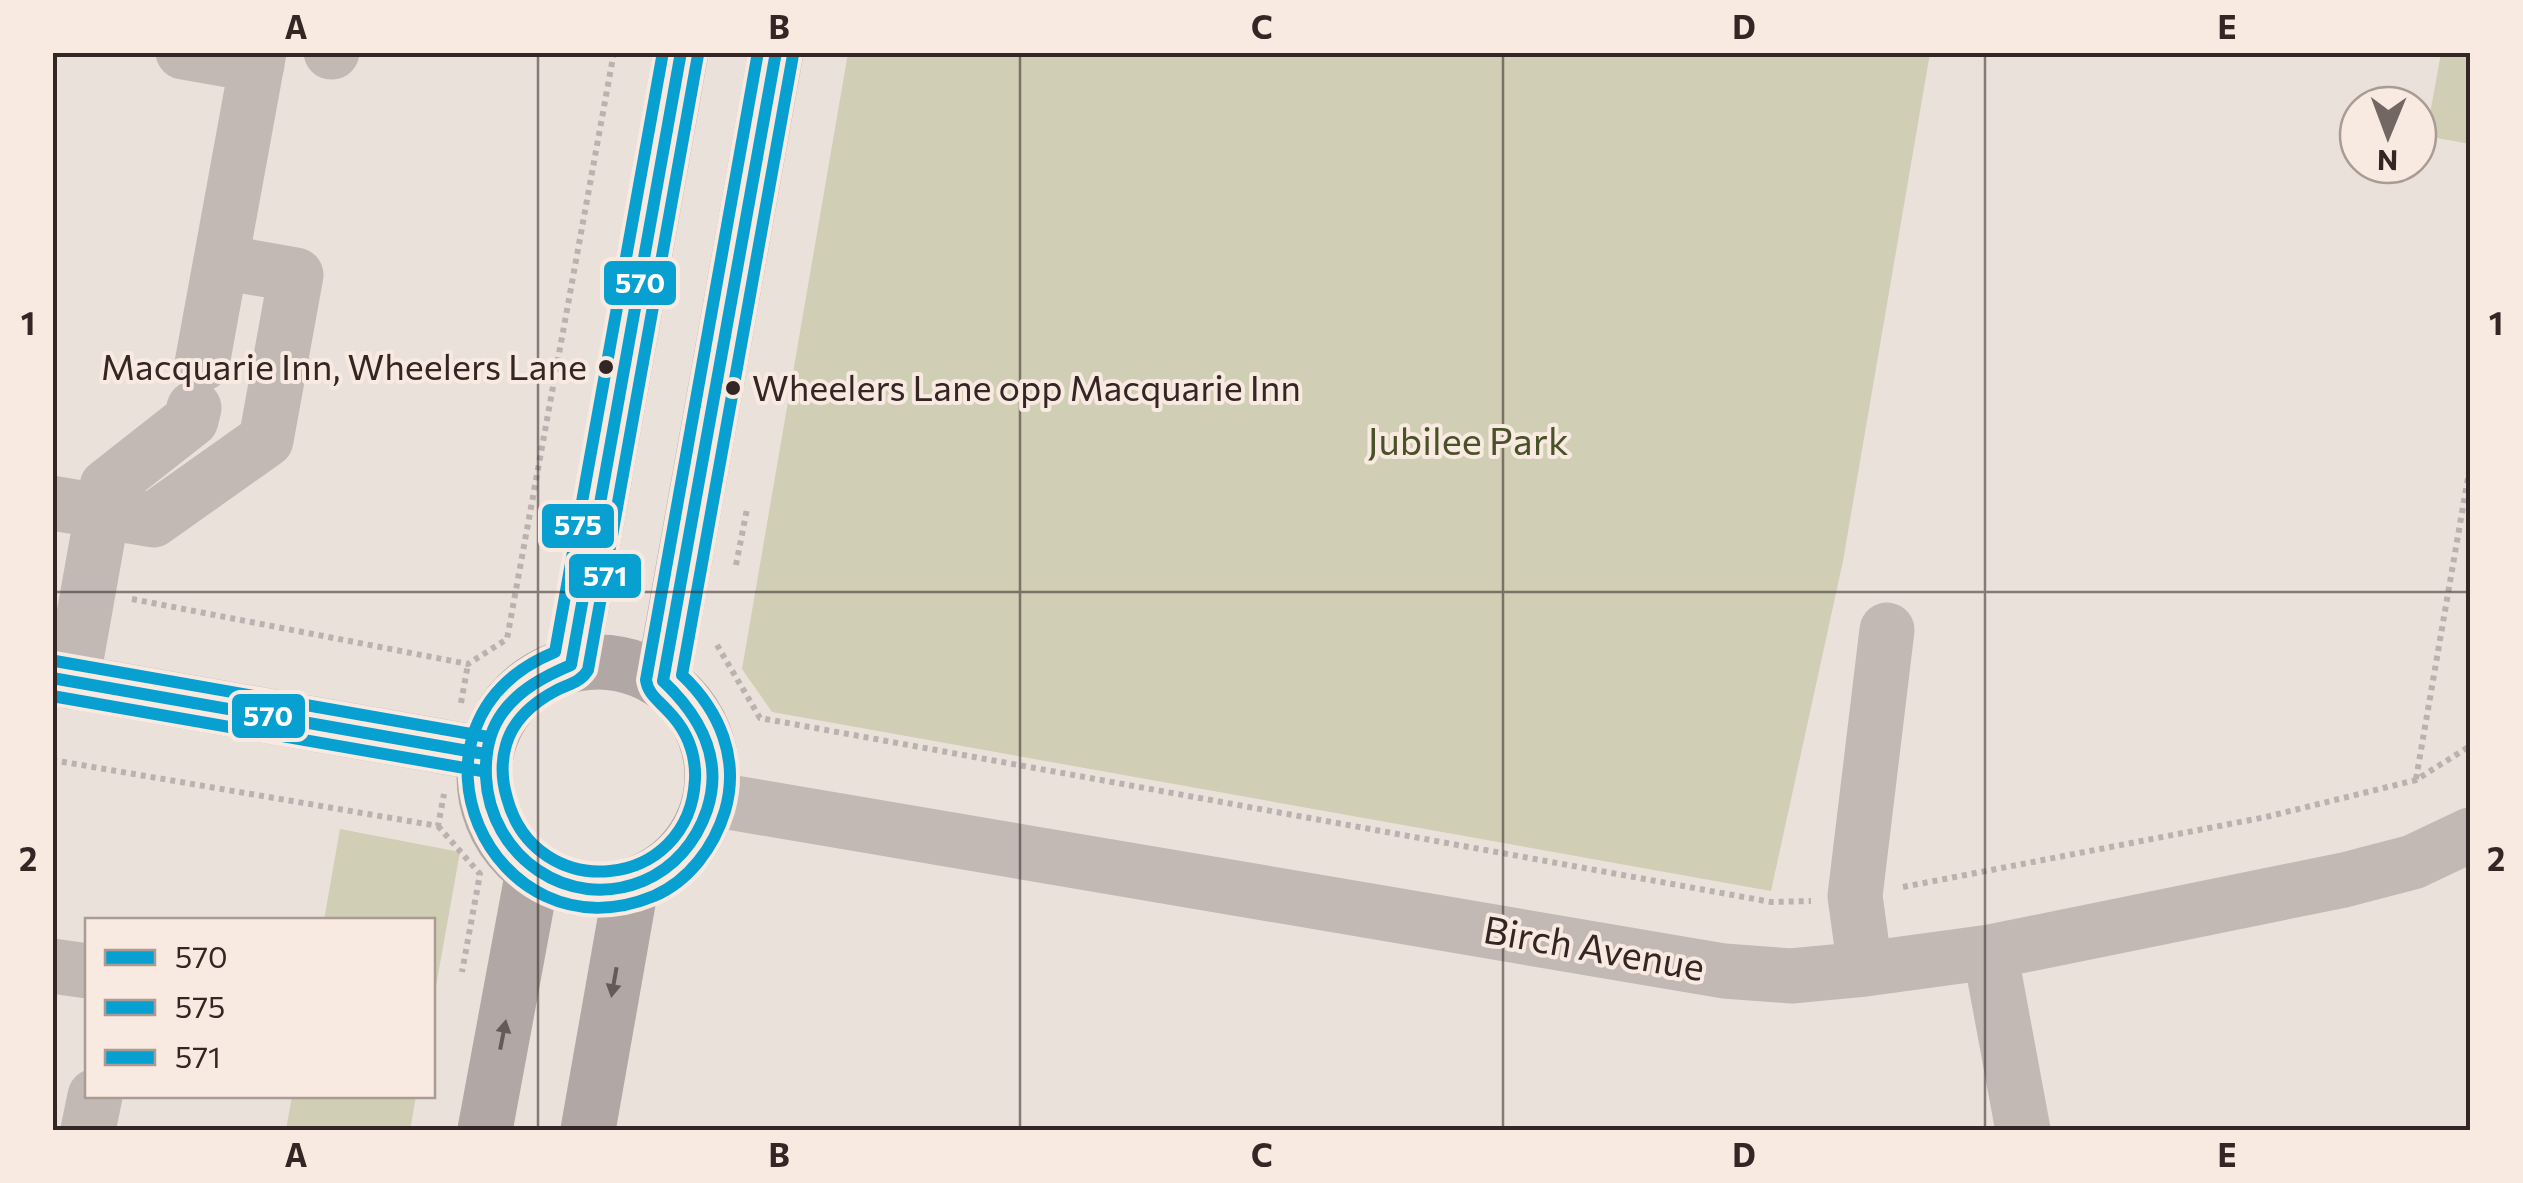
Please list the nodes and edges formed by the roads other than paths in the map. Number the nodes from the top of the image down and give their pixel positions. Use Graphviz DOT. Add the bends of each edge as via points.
graph roads {
  1 [pos="183,52"];
  2 [pos="681,52"];
  3 [pos="776,52"];
  4 [pos="258,59"];
  5 [pos="222,262"];
  6 [pos="77,507"];
  7 [pos="1887,630"];
  8 [pos="571,664"];
  9 [pos="62,680"];
  10 [pos="664,681"];
  11 [pos="469,752"];
  12 [pos="711,799"];
  13 [pos="2470,835"];
  14 [pos="533,870"];
  15 [pos="631,886"];
  16 [pos="1990,952"];
  17 [pos="52,966"];
  18 [pos="1865,970"];
  19 [pos="85,972"];
  20 [pos="95,1098"];
  21 [pos="88,1130"];
  22 [pos="485,1130"];
  23 [pos="588,1130"];
  24 [pos="2023,1130"];
  1 -- 4 [label="street"];
  2 -- 8 [label="main road"];
  3 -- 10 [label="main road"];
  4 -- 5 [label="street"];
  5 -- 6 [label="street" via="191,420"];
  5 -- 6 [label="street" via="296,275 266,440 153,520"];
  6 -- 9 [label="street" via="88,591"];
  7 -- 18 [label="street" via="1854,896"];
  8 -- 10 [label="main road" via="603,661"];
  8 -- 11 [label="main road" via="519,693"];
  9 -- 11 [label="street"];
  10 -- 12 [label="main road" via="705,732 713,765"];
  11 -- 14 [label="main road" via="494,823"];
  12 -- 15 [label="main road" via="684,853"];
  12 -- 18 [label="street, Birch Avenue" via="1724,971 1791,976"];
  13 -- 16 [label="street, Birch Avenue" via="2413,862 2344,880"];
  14 -- 15 [label="main road" via="568,886"];
  22 -- 14 [label="main road, one-way"];
  15 -- 23 [label="main road, one-way"];
  16 -- 18 [label="street, Birch Avenue"];
  16 -- 24 [label="street"];
  17 -- 19 [label="street"];
  20 -- 21 [label="street"];
}
